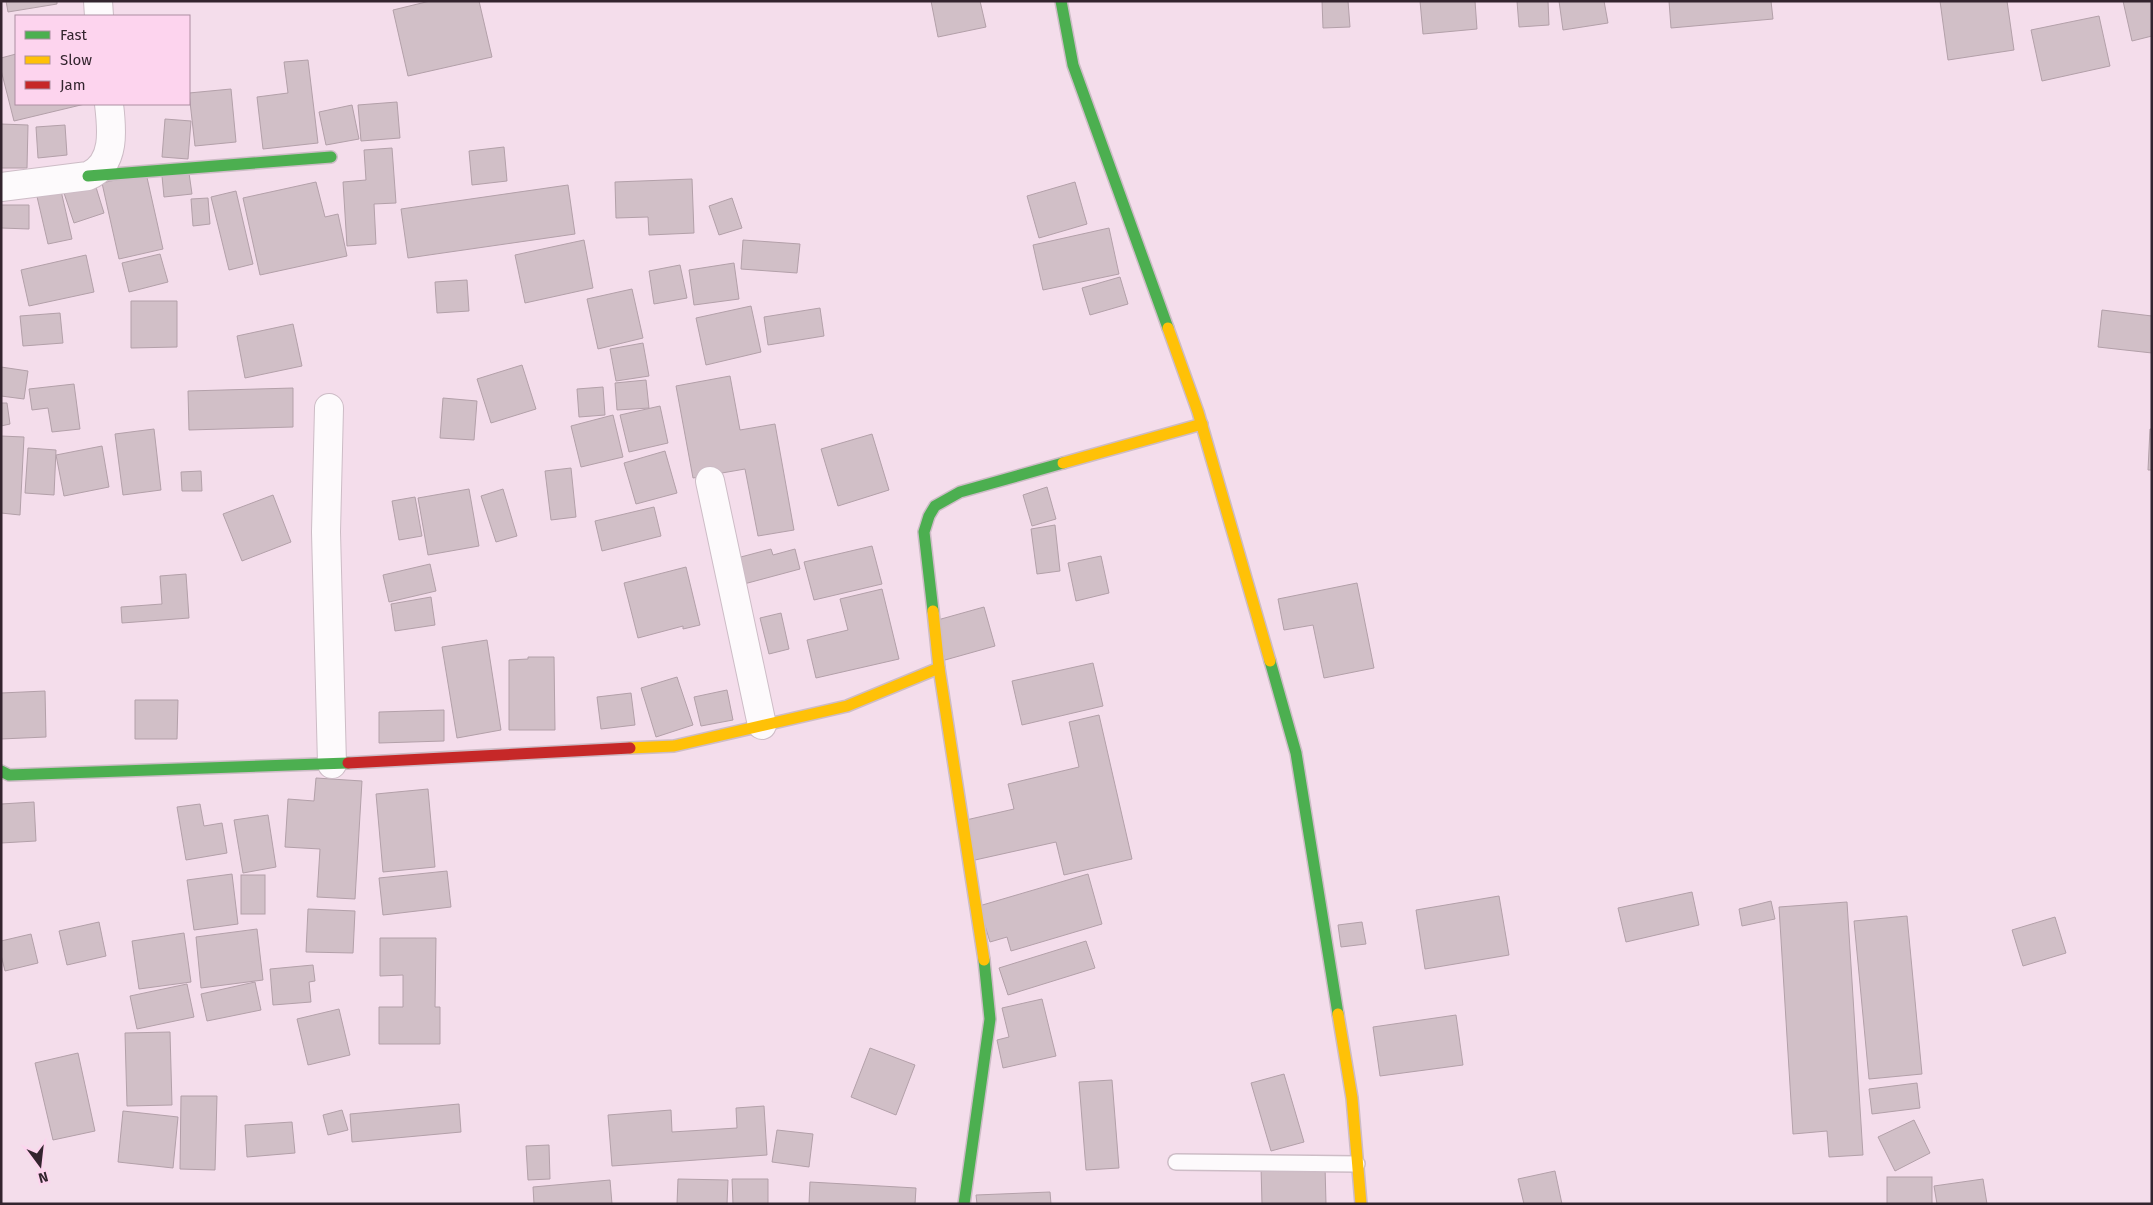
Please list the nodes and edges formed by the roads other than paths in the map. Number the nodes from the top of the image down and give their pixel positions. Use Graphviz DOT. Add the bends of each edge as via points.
graph roads {
  1 [pos="98,1"];
  2 [pos="1060,1"];
  3 [pos="100,15"];
  4 [pos="109,105"];
  5 [pos="330,157"];
  6 [pos="88,176"];
  7 [pos="1,187"];
  8 [pos="330,408"];
  9 [pos="1202,424"];
  10 [pos="710,481"];
  11 [pos="939,668"];
  12 [pos="762,726"];
  13 [pos="332,764"];
  14 [pos="1,771"];
  15 [pos="1176,1162"];
  16 [pos="1358,1164"];
  17 [pos="964,1204"];
  18 [pos="1361,1204"];
  1 -- 3 [label="street"];
  2 -- 9 [label="street" via="1073,65"];
  4 -- 6 [label="street" via="108,154 102,167"];
  5 -- 6 [label="street"];
  6 -- 7 [label="street"];
  8 -- 13 [label="street" via="326,532"];
  9 -- 11 [label="street" via="960,492 938,503 929,512 924,532"];
  9 -- 16 [label="street" via="1296,753 1352,1098"];
  10 -- 12 [label="street"];
  11 -- 12 [label="street" via="847,706"];
  11 -- 17 [label="street" via="986,971 990,1019"];
  12 -- 13 [label="street" via="674,746"];
  13 -- 14 [label="street" via="9,775"];
  15 -- 16 [label="lane"];
  16 -- 18 [label="street"];
}
